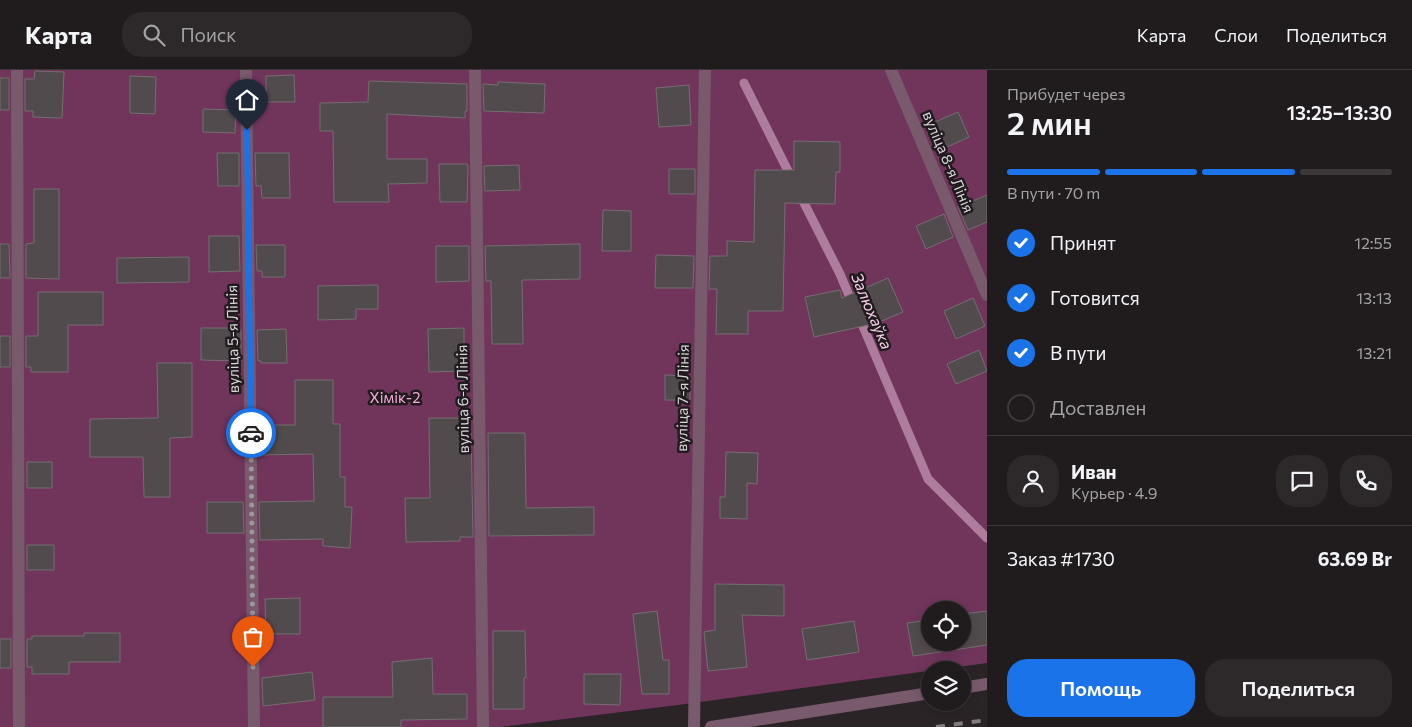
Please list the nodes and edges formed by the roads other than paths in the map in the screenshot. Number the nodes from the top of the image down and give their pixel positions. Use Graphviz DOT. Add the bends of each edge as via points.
graph roads {
  1 [pos="17,70"];
  2 [pos="246,70"];
  3 [pos="475,70"];
  4 [pos="705,70"];
  5 [pos="890,70"];
  6 [pos="987,295"];
  7 [pos="987,684"];
  8 [pos="971,687"];
  9 [pos="921,694"];
  10 [pos="19,727"];
  11 [pos="254,727"];
  12 [pos="483,727"];
  13 [pos="694,727"];
  14 [pos="711,727"];
  1 -- 10 [label="street"];
  2 -- 11 [label="street, вуліца 5-я Лінія"];
  3 -- 12 [label="street, вуліца 6-я Лінія"];
  4 -- 13 [label="street, вуліца 7-я Лінія"];
  5 -- 6 [label="street, вуліца 8-я Лінія"];
  7 -- 8 [label="street"];
  9 -- 14 [label="street"];
}
